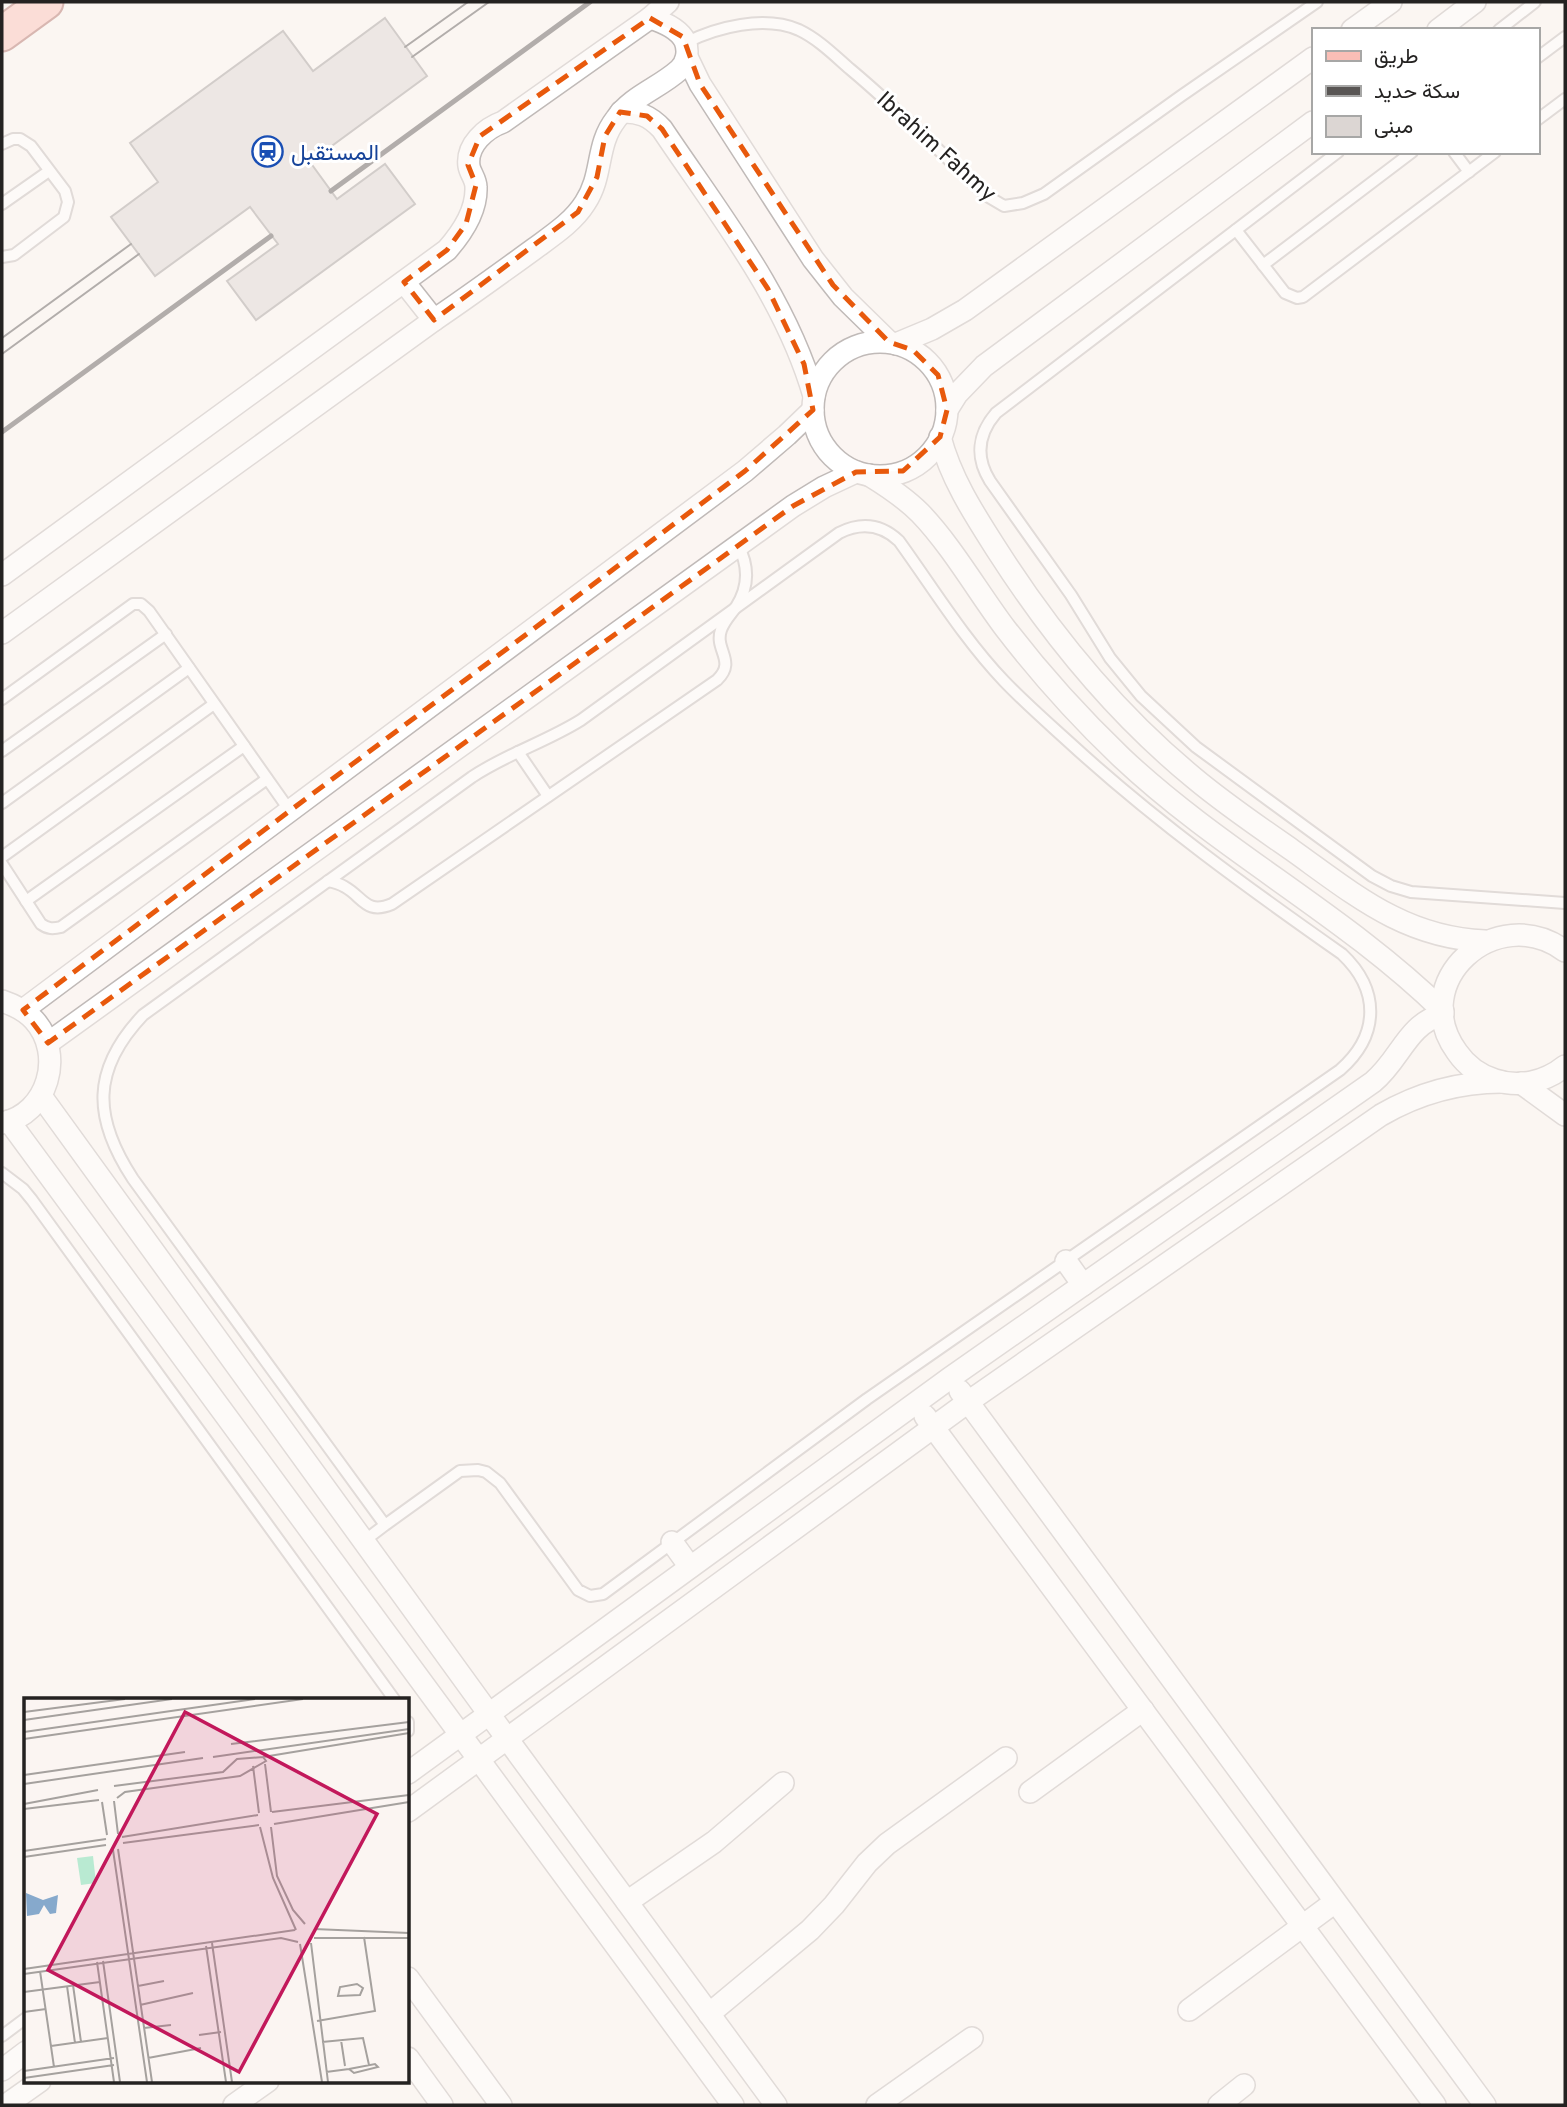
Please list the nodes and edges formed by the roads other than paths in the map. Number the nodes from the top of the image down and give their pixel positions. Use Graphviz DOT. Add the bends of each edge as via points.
graph roads {
  1 [pos="46,2"];
  2 [pos="668,2"];
  3 [pos="1317,2"];
  4 [pos="1391,2"];
  5 [pos="1475,2"];
  6 [pos="1535,2"];
  7 [pos="650,18"];
  8 [pos="1355,28"];
  9 [pos="1441,28"];
  10 [pos="1502,28"];
  11 [pos="2,34"];
  12 [pos="1565,37"];
  13 [pos="686,50"];
  14 [pos="1539,56"];
  15 [pos="1312,59"];
  16 [pos="1565,99"];
  17 [pos="621,112"];
  18 [pos="1539,118"];
  19 [pos="1312,123"];
  20 [pos="2,144"];
  21 [pos="1335,154"];
  22 [pos="1409,154"];
  23 [pos="1456,154"];
  24 [pos="1492,154"];
  25 [pos="49,171"];
  26 [pos="1469,172"];
  27 [pos="2,204"];
  28 [pos="1236,230"];
  29 [pos="2,257"];
  30 [pos="1263,265"];
  31 [pos="404,282"];
  32 [pos="434,320"];
  33 [pos="892,343"];
  34 [pos="813,403"];
  35 [pos="947,410"];
  36 [pos="940,437"];
  37 [pos="863,473"];
  38 [pos="738,545"];
  39 [pos="2,575"];
  40 [pos="736,607"];
  41 [pos="2,633"];
  42 [pos="166,634"];
  43 [pos="190,668"];
  44 [pos="2,699"];
  45 [pos="214,704"];
  46 [pos="244,746"];
  47 [pos="2,751"];
  48 [pos="517,752"];
  49 [pos="267,779"];
  50 [pos="548,796"];
  51 [pos="2,803"];
  52 [pos="290,811"];
  53 [pos="2,857"];
  54 [pos="2,864"];
  55 [pos="328,881"];
  56 [pos="26,901"];
  57 [pos="1565,903"];
  58 [pos="1485,942"];
  59 [pos="1562,946"];
  60 [pos="2,1001"];
  61 [pos="23,1010"];
  62 [pos="1443,1012"];
  63 [pos="48,1043"];
  64 [pos="1565,1066"];
  65 [pos="1512,1083"];
  66 [pos="41,1096"];
  67 [pos="1565,1115"];
  68 [pos="6,1122"];
  69 [pos="2,1173"];
  70 [pos="1066,1261"];
  71 [pos="1083,1285"];
  72 [pos="950,1378"];
  73 [pos="968,1402"];
  74 [pos="916,1403"];
  75 [pos="934,1427"];
  76 [pos="384,1525"];
  77 [pos="363,1541"];
  78 [pos="672,1542"];
  79 [pos="690,1567"];
  80 [pos="393,1698"];
  81 [pos="1143,1710"];
  82 [pos="489,1714"];
  83 [pos="461,1734"];
  84 [pos="507,1739"];
  85 [pos="1006,1758"];
  86 [pos="480,1759"];
  87 [pos="410,1772"];
  88 [pos="782,1783"];
  89 [pos="1030,1792"];
  90 [pos="410,1810"];
  91 [pos="627,1902"];
  92 [pos="1335,1902"];
  93 [pos="1302,1926"];
  94 [pos="410,1981"];
  95 [pos="1189,2010"];
  96 [pos="709,2014"];
  97 [pos="24,2020"];
  98 [pos="2,2036"];
  99 [pos="972,2038"];
  100 [pos="24,2054"];
  101 [pos="410,2061"];
  102 [pos="2,2070"];
  103 [pos="39,2082"];
  104 [pos="267,2082"];
  105 [pos="1244,2085"];
  106 [pos="6,2105"];
  107 [pos="234,2105"];
  108 [pos="442,2105"];
  109 [pos="501,2105"];
  110 [pos="733,2105"];
  111 [pos="776,2105"];
  112 [pos="877,2105"];
  113 [pos="1219,2105"];
  114 [pos="1435,2105"];
  115 [pos="1485,2105"];
  1 -- 11 [label="main road"];
  2 -- 7 [label="street"];
  3 -- 13 [label="lane, Ibrahim Fahmy" via="1044,194 1004,206 891,102 798,30 739,25 720,29"];
  4 -- 8 [label="street"];
  5 -- 9 [label="street"];
  6 -- 10 [label="lane"];
  7 -- 13 [label="street" via="683,37"];
  7 -- 31 [label="street" via="480,136 468,165 476,185 466,224 447,250"];
  12 -- 14 [label="lane"];
  13 -- 17 [label="street" via="681,69"];
  13 -- 33 [label="street" via="700,84 813,259 843,297"];
  15 -- 33 [label="street" via="965,310 932,329"];
  16 -- 18 [label="lane"];
  17 -- 32 [label="street" via="605,136 597,177 578,212"];
  17 -- 34 [label="street" via="647,116 662,129 768,289 791,333"];
  19 -- 35 [label="street" via="984,366"];
  20 -- 25 [label="lane" via="13,139 26,142"];
  21 -- 28 [label="lane"];
  22 -- 30 [label="lane"];
  23 -- 26 [label="lane"];
  24 -- 26 [label="lane"];
  25 -- 27 [label="lane"];
  25 -- 29 [label="lane" via="67,197 64,217 14,255"];
  26 -- 30 [label="lane" via="1303,297 1285,293"];
  28 -- 30 [label="lane"];
  28 -- 57 [label="lane" via="996,413 979,446 984,471 1125,678 1206,754 1391,886 1422,893"];
  31 -- 32 [label="street"];
  31 -- 39 [label="street"];
  32 -- 41 [label="street"];
  33 -- 34 [label="street" via="872,342 841,355 819,380"];
  33 -- 35 [label="street" via="927,361 945,392"];
  34 -- 37 [label="street" via="818,436 825,448 844,466"];
  34 -- 52 [label="street" via="787,435 745,471"];
  35 -- 36 [label="street"];
  36 -- 37 [label="street" via="931,452 903,471"];
  36 -- 58 [label="street" via="961,491 1034,607 1144,734 1220,800 1359,898 1428,933"];
  37 -- 38 [label="street" via="808,496"];
  37 -- 62 [label="street" via="921,514 1027,656 1122,758 1201,825 1373,948"];
  38 -- 40 [label="lane" via="747,572"];
  38 -- 63 [label="street"];
  40 -- 48 [label="lane" via="581,720"];
  40 -- 50 [label="lane" via="720,630 726,662 722,675"];
  40 -- 70 [label="lane" via="849,528 871,526 891,534 980,654 1045,721 1169,828 1342,954 1362,977 1370,1020 1352,1060"];
  42 -- 43 [label="lane"];
  42 -- 44 [label="lane" via="146,607 133,604"];
  42 -- 47 [label="lane"];
  43 -- 45 [label="lane"];
  43 -- 51 [label="lane"];
  45 -- 46 [label="lane"];
  45 -- 53 [label="lane"];
  46 -- 49 [label="lane"];
  46 -- 56 [label="lane"];
  48 -- 50 [label="lane"];
  48 -- 55 [label="lane" via="472,777"];
  49 -- 52 [label="lane"];
  49 -- 56 [label="lane" via="61,926 45,927"];
  50 -- 55 [label="lane" via="385,907 364,904 345,887"];
  52 -- 61 [label="street"];
  54 -- 56 [label="lane"];
  55 -- 76 [label="lane" via="128,1031 113,1058 103,1109 114,1146 133,1179"];
  58 -- 59 [label="street" via="1520,934"];
  58 -- 62 [label="street" via="1462,958 1454,970"];
  60 -- 61 [label="street"];
  61 -- 63 [label="street"];
  62 -- 65 [label="street" via="1449,1037 1461,1058 1480,1073"];
  62 -- 71 [label="street" via="1415,1029 1373,1082"];
  63 -- 66 [label="street" via="51,1061"];
  64 -- 65 [label="street" via="1546,1078"];
  65 -- 67 [label="street"];
  65 -- 73 [label="street" via="1471,1083 1439,1090 1381,1115"];
  66 -- 68 [label="street" via="27,1111"];
  66 -- 77 [label="street"];
  68 -- 83 [label="street"];
  69 -- 80 [label="lane" via="32,1200"];
  70 -- 71 [label="street"];
  70 -- 78 [label="lane"];
  71 -- 72 [label="street"];
  72 -- 73 [label="street"];
  72 -- 74 [label="street"];
  73 -- 75 [label="street"];
  73 -- 92 [label="street"];
  74 -- 75 [label="street"];
  74 -- 79 [label="street"];
  75 -- 81 [label="street"];
  75 -- 84 [label="street"];
  76 -- 77 [label="lane"];
  76 -- 78 [label="lane" via="453,1475 478,1470 500,1483 584,1594 603,1594"];
  77 -- 82 [label="street"];
  78 -- 79 [label="street"];
  79 -- 82 [label="street"];
  81 -- 89 [label="street"];
  81 -- 93 [label="street"];
  82 -- 83 [label="street"];
  82 -- 84 [label="street"];
  83 -- 86 [label="street"];
  83 -- 87 [label="street"];
  84 -- 86 [label="street"];
  84 -- 91 [label="street"];
  85 -- 96 [label="street" via="887,1844 810,1930"];
  86 -- 90 [label="street"];
  86 -- 110 [label="street"];
  88 -- 91 [label="street" via="714,1842"];
  91 -- 96 [label="street"];
  92 -- 93 [label="street"];
  92 -- 115 [label="street"];
  93 -- 95 [label="street"];
  93 -- 114 [label="street"];
  94 -- 109 [label="street"];
  96 -- 111 [label="street"];
  97 -- 98 [label="lane"];
  99 -- 112 [label="street"];
  100 -- 102 [label="street"];
  101 -- 108 [label="street"];
  103 -- 106 [label="street"];
  104 -- 107 [label="street"];
  105 -- 113 [label="street"];
}
